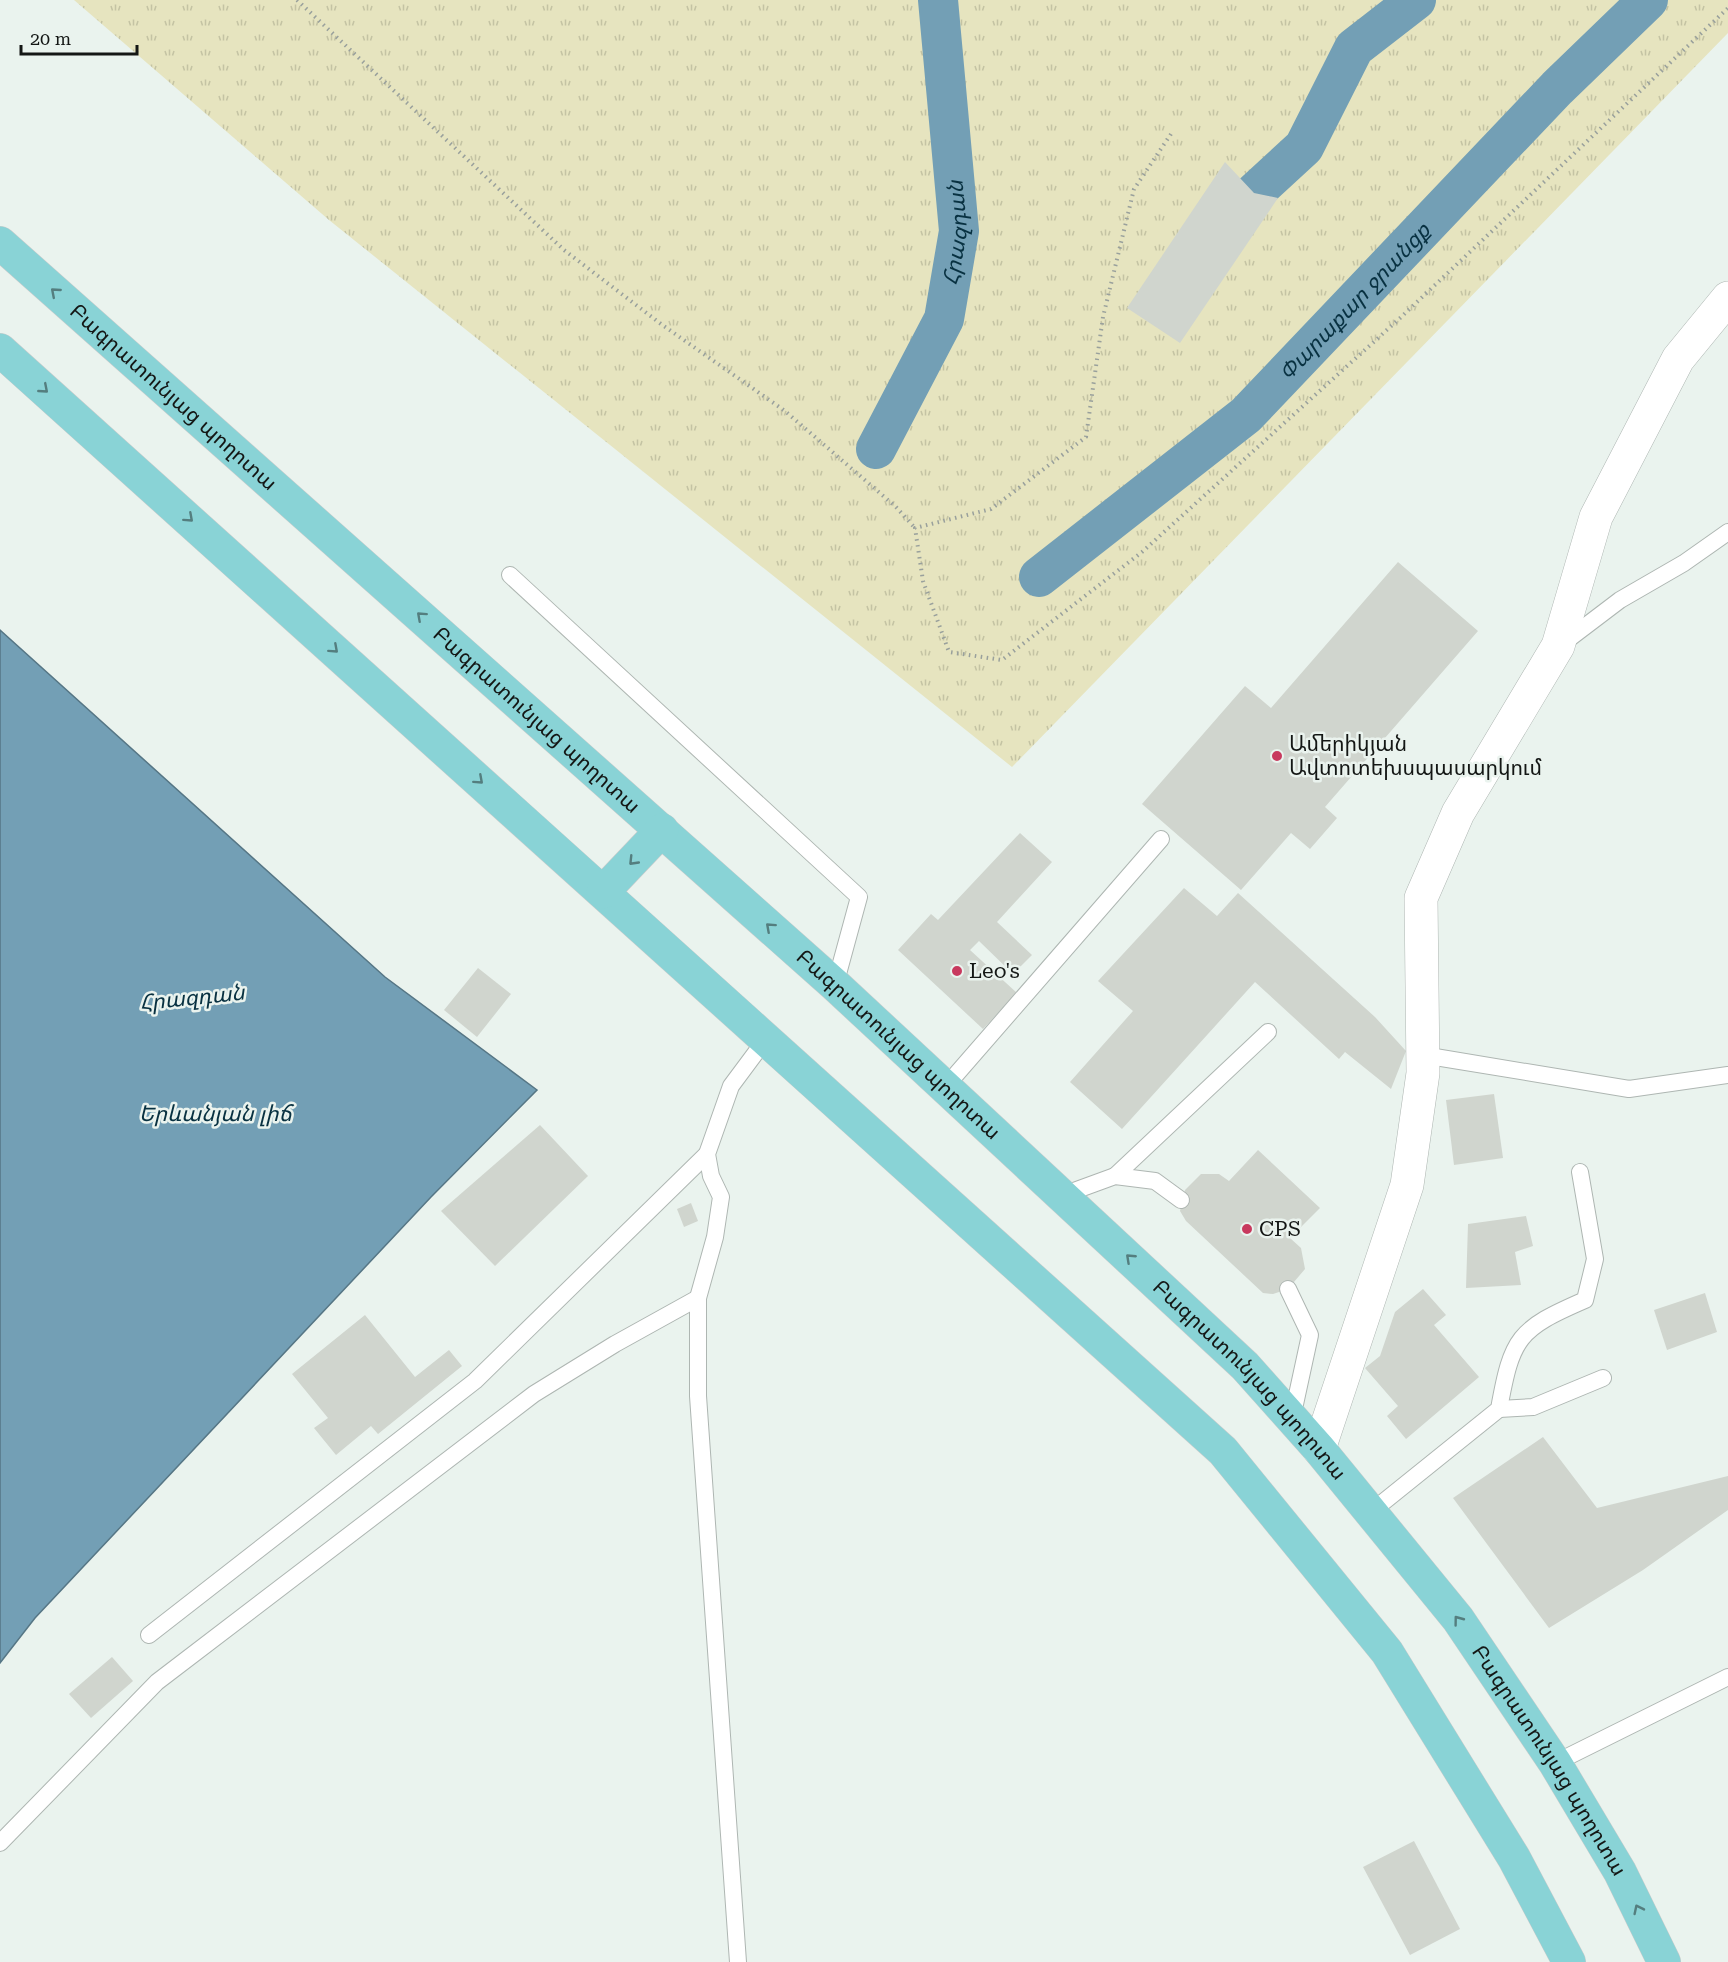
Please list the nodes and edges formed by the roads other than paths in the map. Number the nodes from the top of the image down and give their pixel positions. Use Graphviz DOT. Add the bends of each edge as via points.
graph roads {
  1 [pos="0,243"];
  2 [pos="1728,298"];
  3 [pos="0,350"];
  4 [pos="1728,532"];
  5 [pos="510,575"];
  6 [pos="1558,646"];
  7 [pos="662,830"];
  8 [pos="1161,839"];
  9 [pos="603,892"];
  10 [pos="835,986"];
  11 [pos="1268,1032"];
  12 [pos="766,1039"];
  13 [pos="1423,1054"];
  14 [pos="1728,1075"];
  15 [pos="946,1086"];
  16 [pos="707,1154"];
  17 [pos="1580,1172"];
  18 [pos="1115,1176"];
  19 [pos="1063,1195"];
  20 [pos="1181,1200"];
  21 [pos="1288,1289"];
  22 [pos="698,1298"];
  23 [pos="1603,1378"];
  24 [pos="1498,1409"];
  25 [pos="1292,1418"];
  26 [pos="1319,1449"];
  27 [pos="1371,1512"];
  28 [pos="149,1635"];
  29 [pos="1728,1677"];
  30 [pos="1555,1763"];
  31 [pos="0,1843"];
  32 [pos="738,1962"];
  33 [pos="1569,1962"];
  34 [pos="1664,1962"];
  7 -- 1 [label="main road, Բագրատունյաց պողոտա, one-way"];
  2 -- 6 [label="street" via="1678,359 1596,517"];
  3 -- 9 [label="main road, one-way"];
  4 -- 6 [label="lane" via="1620,600"];
  5 -- 10 [label="lane" via="859,897"];
  6 -- 13 [label="street" via="1458,813 1421,898"];
  7 -- 9 [label="main road, one-way"];
  10 -- 7 [label="main road, Բագրատունյաց պողոտա, one-way"];
  8 -- 15 [label="lane"];
  9 -- 12 [label="main road"];
  10 -- 15 [label="main road, Բագրատունյաց պողոտա"];
  11 -- 18 [label="lane"];
  12 -- 16 [label="lane" via="731,1086"];
  12 -- 33 [label="main road" via="1223,1451 1387,1652 1514,1858"];
  13 -- 14 [label="lane" via="1629,1089"];
  13 -- 26 [label="street" via="1407,1185"];
  15 -- 19 [label="main road, Բագրատունյաց պողոտա"];
  16 -- 22 [label="lane" via="711,1176 721,1197 715,1237"];
  16 -- 28 [label="lane" via="475,1381"];
  17 -- 24 [label="lane" via="1595,1258 1585,1300 1539,1320 1518,1342 1507,1362"];
  18 -- 19 [label="lane"];
  18 -- 20 [label="lane" via="1155,1181"];
  25 -- 19 [label="main road, Բագրատունյաց պողոտա, one-way" via="1245,1366"];
  21 -- 25 [label="lane" via="1310,1335"];
  22 -- 31 [label="lane" via="534,1394 158,1682"];
  22 -- 32 [label="lane" via="698,1396"];
  23 -- 24 [label="lane" via="1533,1407"];
  24 -- 27 [label="lane"];
  25 -- 26 [label="main road, Բագրատունյաց պողոտա"];
  26 -- 27 [label="main road, Բագրատունյաց պողոտա"];
  30 -- 27 [label="main road, Բագրատունյաց պողոտա, one-way" via="1458,1619"];
  29 -- 30 [label="lane"];
  34 -- 30 [label="main road, Բագրատունյաց պողոտա, one-way" via="1620,1872"];
}
